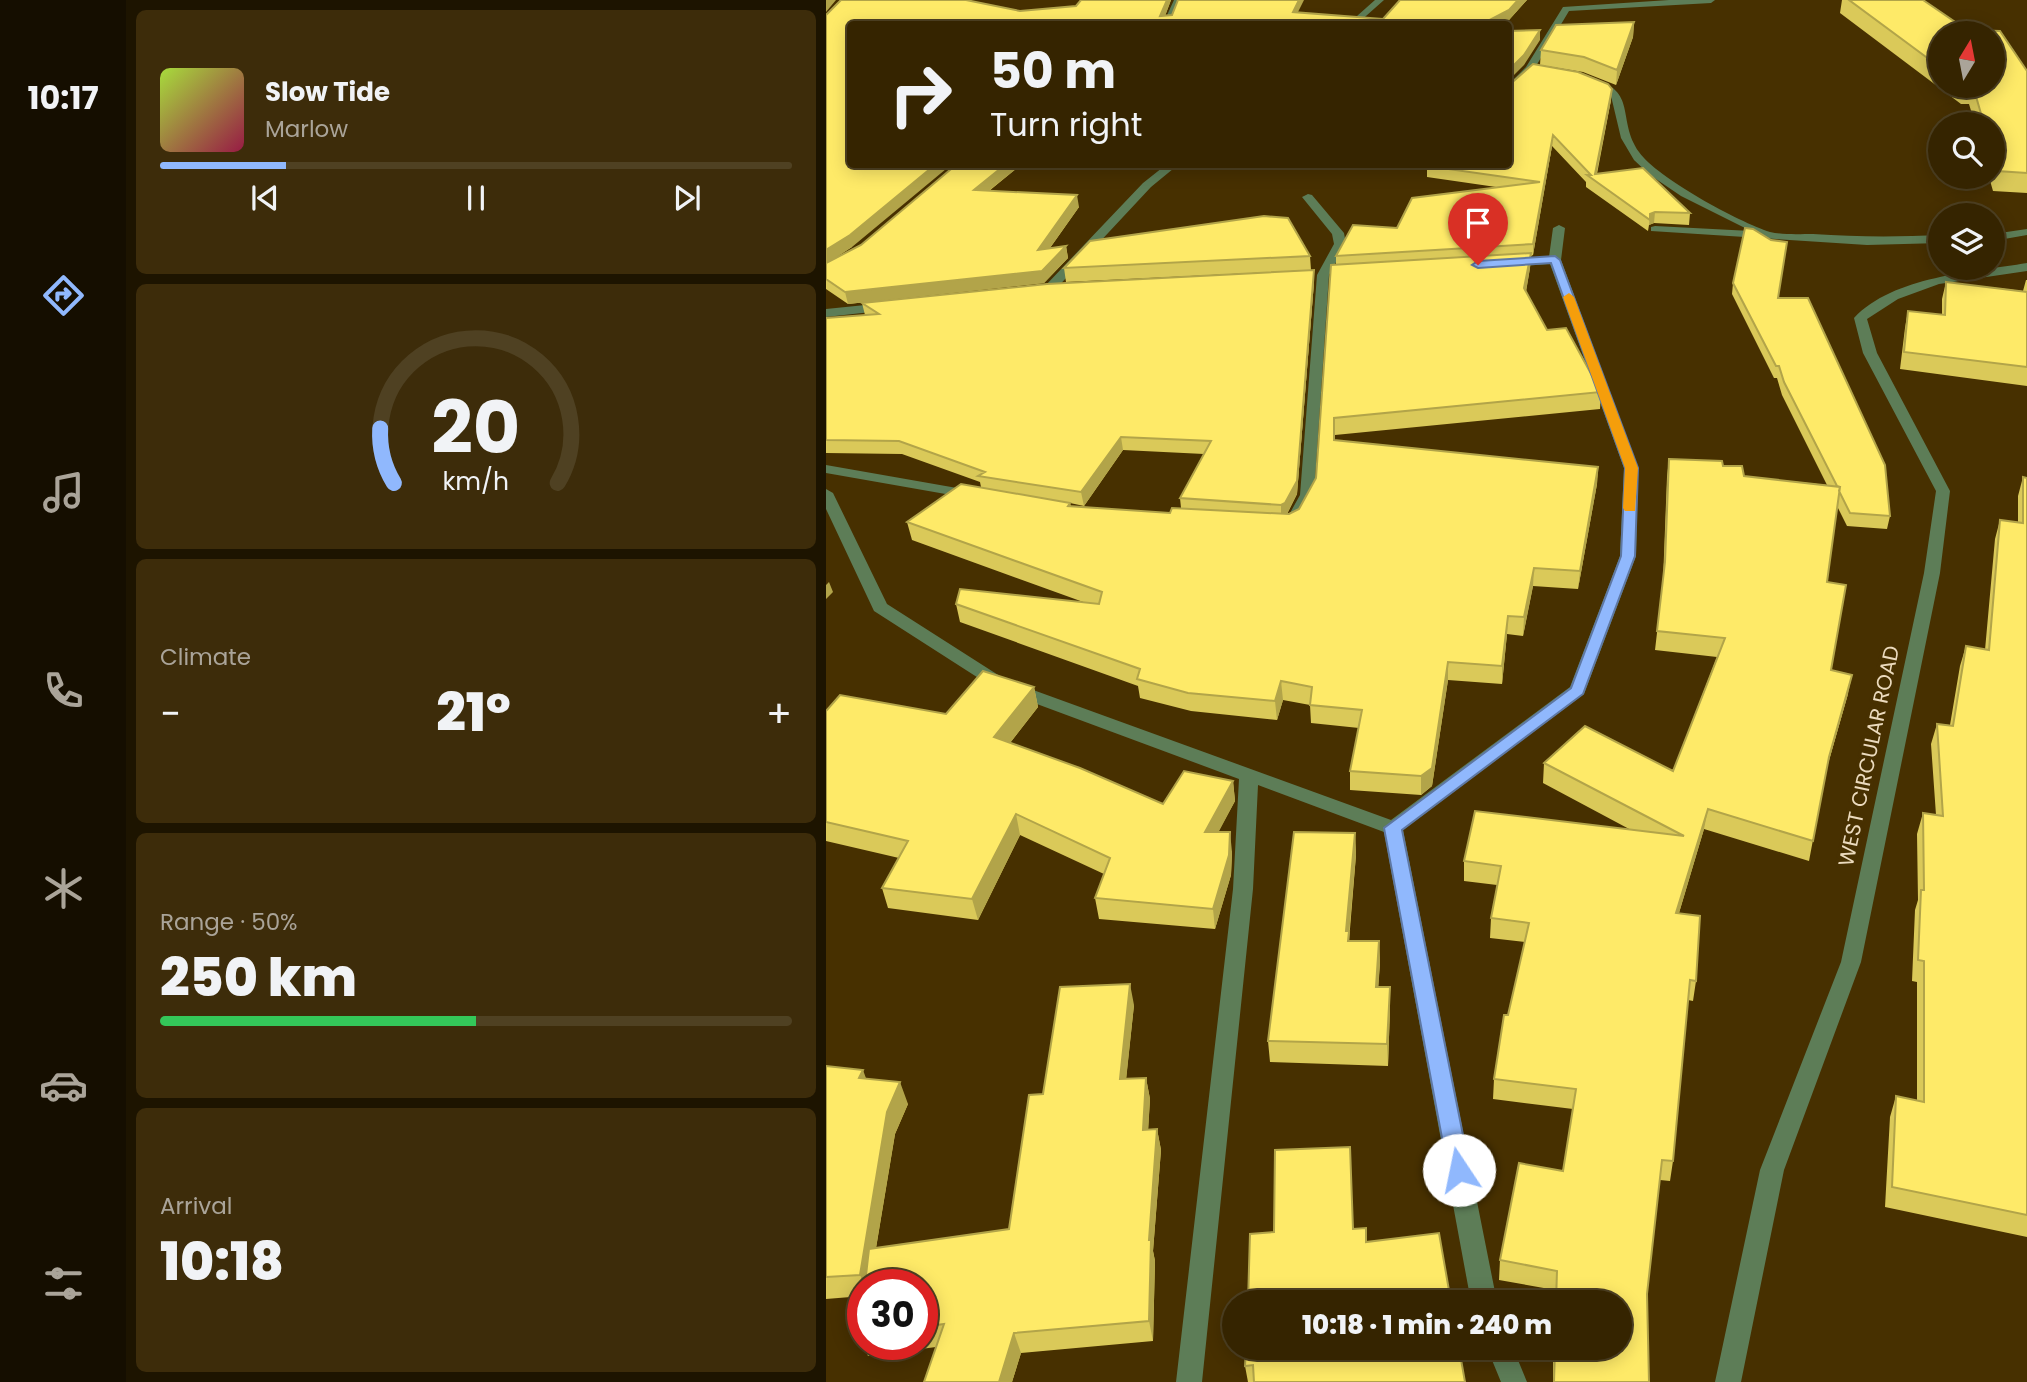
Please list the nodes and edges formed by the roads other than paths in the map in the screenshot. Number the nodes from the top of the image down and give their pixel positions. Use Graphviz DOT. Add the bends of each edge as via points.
graph roads {
  1 [pos="1178,0"];
  2 [pos="1380,0"];
  3 [pos="1711,0"];
  4 [pos="1621,2"];
  5 [pos="1168,21"];
  6 [pos="1356,21"];
  7 [pos="1530,69"];
  8 [pos="1542,71"];
  9 [pos="1580,78"];
  10 [pos="1512,87"];
  11 [pos="1169,168"];
  12 [pos="1308,197"];
  13 [pos="1559,228"];
  14 [pos="1655,229"];
  15 [pos="2027,232"];
  16 [pos="1770,236"];
  17 [pos="2005,236"];
  18 [pos="1928,239"];
  19 [pos="1555,260"];
  20 [pos="1487,264"];
  21 [pos="2027,267"];
  22 [pos="1049,289"];
  23 [pos="1062,289"];
  24 [pos="1035,291"];
  25 [pos="895,306"];
  26 [pos="826,313"];
  27 [pos="826,469"];
  28 [pos="986,497"];
  29 [pos="827,499"];
  30 [pos="1285,526"];
  31 [pos="1249,775"];
  32 [pos="1393,828"];
  33 [pos="1482,1290"];
  34 [pos="1505,1360"];
  35 [pos="1189,1382"];
  36 [pos="1514,1382"];
  37 [pos="1728,1382"];
  1 -- 5 [label="street"];
  2 -- 6 [label="street"];
  3 -- 4 [label="street"];
  4 -- 7 [label="street" via="1566,9"];
  7 -- 8 [label="street"];
  7 -- 10 [label="street"];
  9 -- 16 [label="street" via="1613,90 1620,101 1621,126 1638,159 1661,179"];
  11 -- 22 [label="street" via="1147,185"];
  12 -- 30 [label="street" via="1338,233 1340,244 1323,275 1307,495 1294,521"];
  13 -- 19 [label="street"];
  14 -- 16 [label="street"];
  15 -- 17 [label="street"];
  16 -- 18 [label="street"];
  19 -- 20 [label="street"];
  19 -- 32 [label="street" via="1631,468 1628,556 1578,690"];
  21 -- 37 [label="street, WEST CIRCULAR ROAD" via="1937,281 1894,296 1860,318 1870,353 1942,491 1932,573 1851,962 1772,1170"];
  22 -- 23 [label="street"];
  22 -- 24 [label="street"];
  25 -- 26 [label="street"];
  27 -- 28 [label="street"];
  29 -- 31 [label="street" via="880,607 1000,684"];
  31 -- 32 [label="street"];
  31 -- 35 [label="street" via="1242,889"];
  32 -- 33 [label="street"];
  34 -- 36 [label="street"];
}
